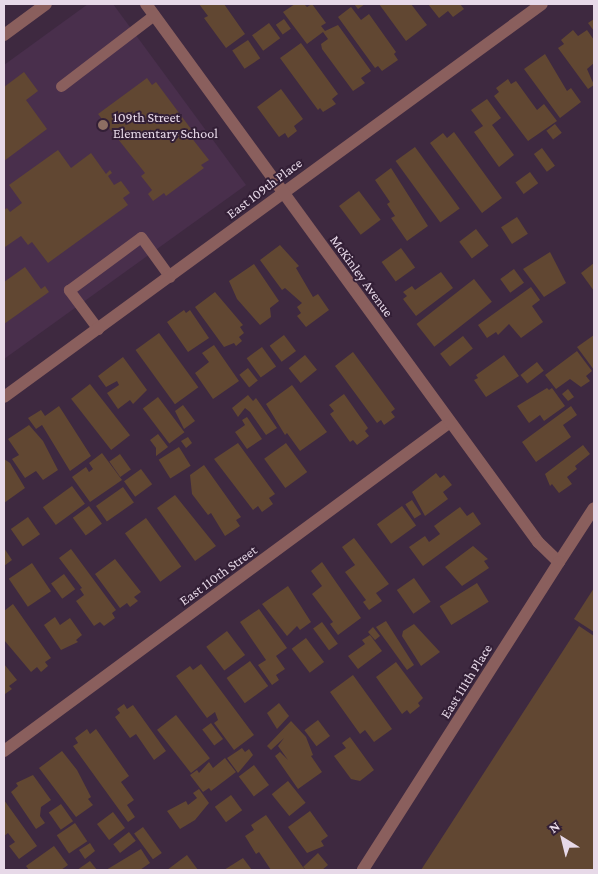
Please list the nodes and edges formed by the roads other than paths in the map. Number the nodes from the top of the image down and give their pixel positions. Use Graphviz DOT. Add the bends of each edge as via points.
graph roads {
  1 [pos="46,4"];
  2 [pos="146,4"];
  3 [pos="542,4"];
  4 [pos="154,15"];
  5 [pos="4,35"];
  6 [pos="61,86"];
  7 [pos="282,192"];
  8 [pos="170,278"];
  9 [pos="98,329"];
  10 [pos="4,396"];
  11 [pos="450,422"];
  12 [pos="594,508"];
  13 [pos="559,562"];
  14 [pos="4,751"];
  15 [pos="363,870"];
  1 -- 5 [label="street"];
  2 -- 4 [label="street, McKinley Avenue"];
  3 -- 7 [label="street, East 109th Place"];
  4 -- 6 [label="lane"];
  4 -- 7 [label="street, McKinley Avenue"];
  7 -- 8 [label="street, East 109th Place"];
  7 -- 11 [label="street, McKinley Avenue"];
  8 -- 9 [label="street, East 109th Place"];
  8 -- 9 [label="lane" via="141,237 69,290"];
  9 -- 10 [label="street, East 109th Place"];
  11 -- 13 [label="street, McKinley Avenue" via="538,542"];
  11 -- 14 [label="street, East 110th Street"];
  12 -- 13 [label="street, East 111th Place"];
  13 -- 15 [label="street, East 111th Place"];
}
